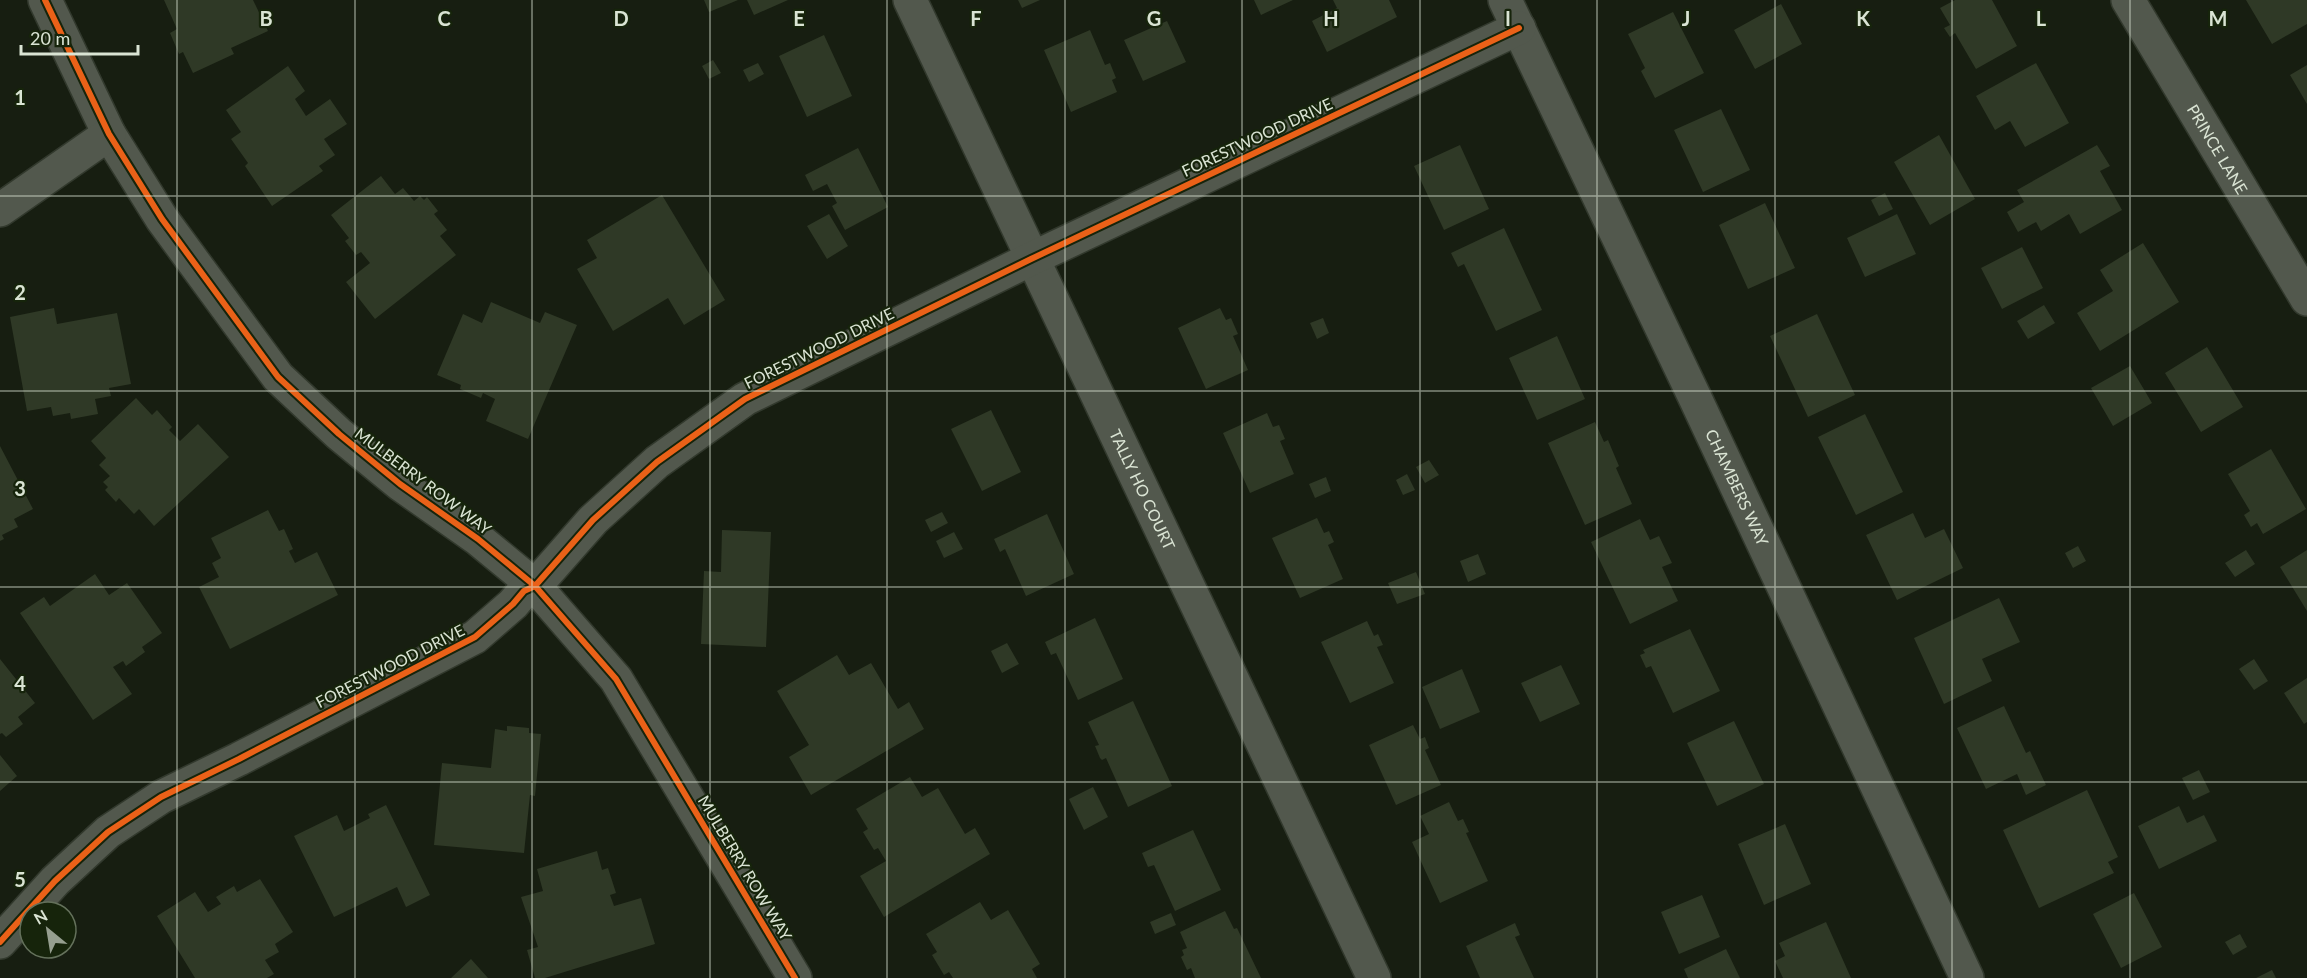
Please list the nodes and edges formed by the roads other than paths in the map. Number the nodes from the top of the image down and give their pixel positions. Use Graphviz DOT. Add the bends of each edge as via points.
graph roads {
  1 [pos="45,0"];
  2 [pos="910,0"];
  3 [pos="2128,0"];
  4 [pos="1512,14"];
  5 [pos="109,134"];
  6 [pos="0,210"];
  7 [pos="1031,259"];
  8 [pos="2307,299"];
  9 [pos="535,586"];
  10 [pos="0,942"];
  11 [pos="791,977"];
  12 [pos="1374,978"];
  13 [pos="1967,978"];
  1 -- 5 [label="street, MULBERRY ROW WAY"];
  2 -- 7 [label="street, TALLY HO COURT"];
  3 -- 8 [label="street, PRINCE LANE"];
  4 -- 7 [label="street, FORESTWOOD DRIVE"];
  4 -- 13 [label="street, CHAMBERS WAY"];
  5 -- 6 [label="street"];
  5 -- 9 [label="street, MULBERRY ROW WAY" via="162,219 278,377 400,484 478,539"];
  7 -- 9 [label="street, FORESTWOOD DRIVE" via="745,399 657,462 593,520"];
  7 -- 12 [label="street, TALLY HO COURT"];
  9 -- 10 [label="street, FORESTWOOD DRIVE" via="524,591 475,637 161,797 108,832 55,881"];
  9 -- 11 [label="street, MULBERRY ROW WAY" via="616,679"];
}
